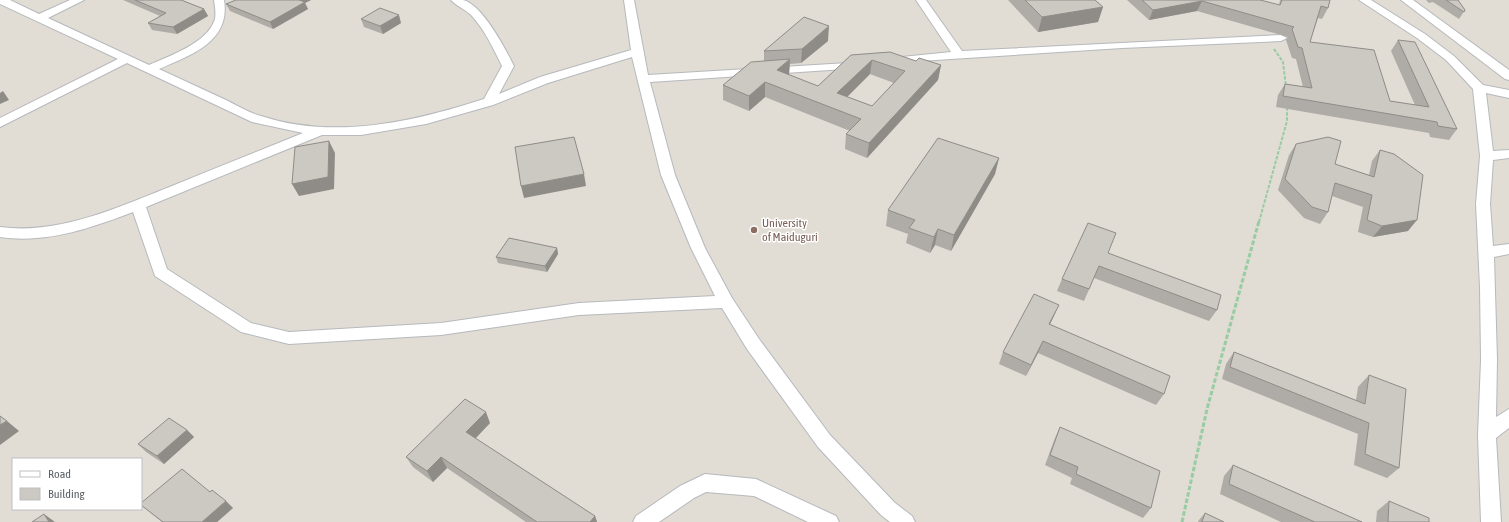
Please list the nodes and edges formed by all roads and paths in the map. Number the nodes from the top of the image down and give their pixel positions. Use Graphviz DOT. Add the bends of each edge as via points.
graph roads {
  1 [pos="0,0"];
  2 [pos="79,0"];
  3 [pos="219,0"];
  4 [pos="456,0"];
  5 [pos="629,0"];
  6 [pos="921,0"];
  7 [pos="1364,0"];
  8 [pos="1406,0"];
  9 [pos="38,18"];
  10 [pos="1282,38"];
  11 [pos="1267,39"];
  12 [pos="637,52"];
  13 [pos="959,55"];
  14 [pos="126,59"];
  15 [pos="149,69"];
  16 [pos="1509,76"];
  17 [pos="643,80"];
  18 [pos="1479,88"];
  19 [pos="1287,91"];
  20 [pos="1509,94"];
  21 [pos="1287,98"];
  22 [pos="489,102"];
  23 [pos="0,123"];
  24 [pos="319,131"];
  25 [pos="1509,154"];
  26 [pos="1488,156"];
  27 [pos="138,204"];
  28 [pos="0,232"];
  29 [pos="1509,249"];
  30 [pos="1485,253"];
  31 [pos="726,302"];
  32 [pos="1509,416"];
  33 [pos="1487,436"];
  34 [pos="897,520"];
  35 [pos="643,522"];
  36 [pos="829,522"];
  37 [pos="1182,522"];
  38 [pos="1492,522"];
  1 -- 9 [label="street"];
  2 -- 9 [label="street"];
  3 -- 15 [label="street" via="220,19 209,37 189,51"];
  4 -- 22 [label="street" via="462,2 483,23 496,41 508,66"];
  5 -- 12 [label="street"];
  6 -- 13 [label="street"];
  7 -- 18 [label="street" via="1421,36 1450,58"];
  8 -- 16 [label="street"];
  9 -- 14 [label="street"];
  10 -- 11 [label="street"];
  11 -- 13 [label="street"];
  11 -- 19 [label="path" via="1283,62"];
  12 -- 17 [label="street"];
  12 -- 22 [label="street" via="545,80"];
  13 -- 17 [label="street"];
  14 -- 15 [label="street"];
  14 -- 23 [label="street"];
  15 -- 24 [label="street" via="256,119"];
  17 -- 31 [label="street" via="668,175 698,248"];
  18 -- 20 [label="street"];
  18 -- 26 [label="street"];
  21 -- 37 [label="path" via="1287,121 1207,409"];
  22 -- 24 [label="street" via="404,124 357,131"];
  24 -- 27 [label="street"];
  25 -- 26 [label="street"];
  26 -- 30 [label="street" via="1483,204"];
  27 -- 28 [label="street" via="85,223 52,231 11,236"];
  27 -- 31 [label="street" via="160,272 247,328 289,338 441,329 579,309"];
  29 -- 30 [label="street"];
  30 -- 33 [label="street" via="1489,360"];
  31 -- 34 [label="street" via="753,344 824,440"];
  32 -- 33 [label="street"];
  33 -- 38 [label="street"];
  35 -- 36 [label="street" via="705,483 756,488"];
}
